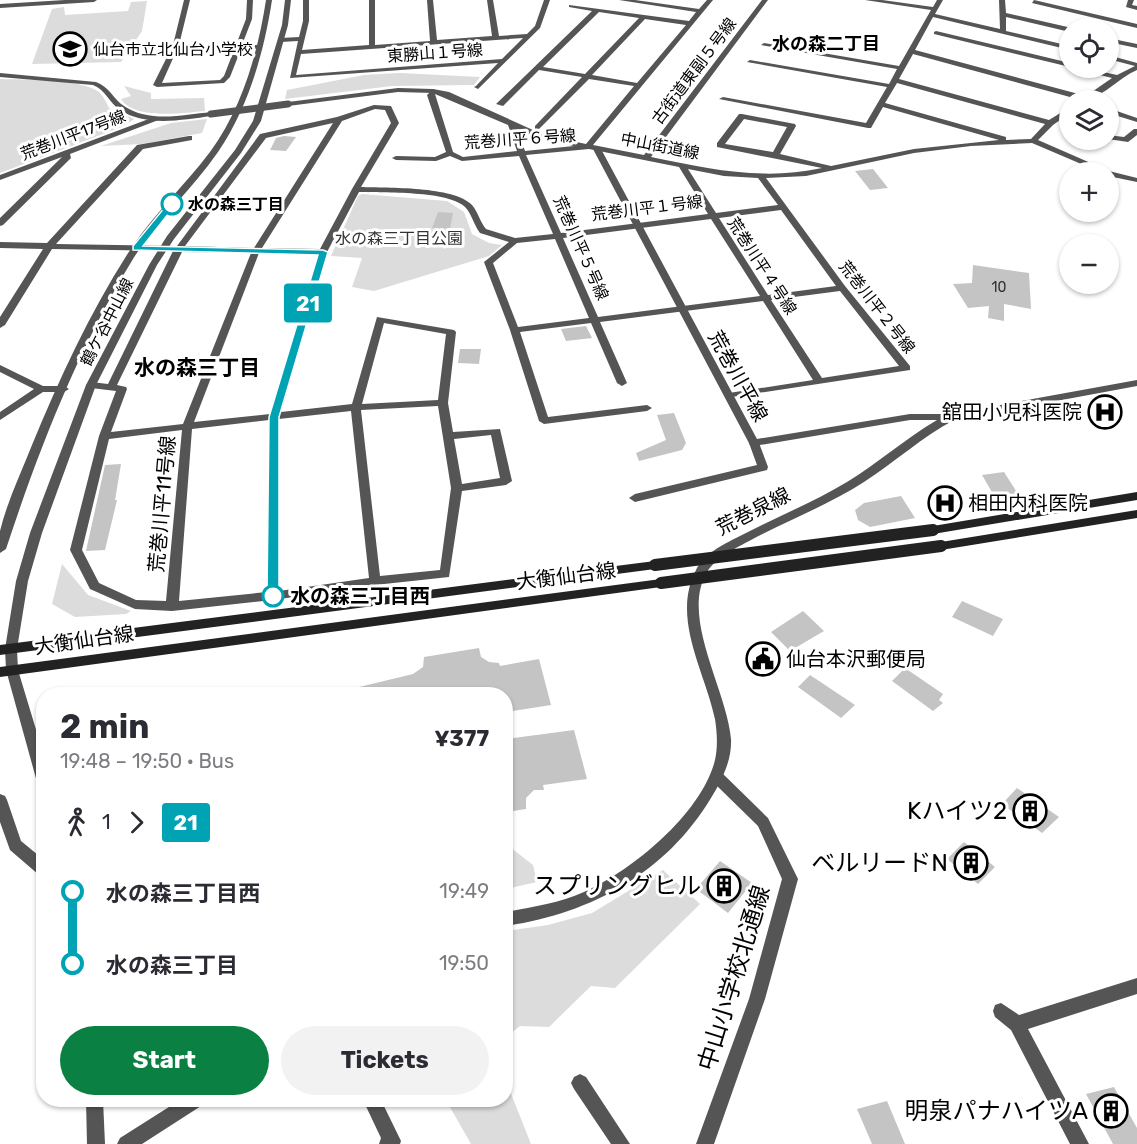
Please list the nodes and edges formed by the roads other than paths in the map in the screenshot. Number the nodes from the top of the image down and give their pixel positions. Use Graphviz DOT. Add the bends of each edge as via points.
graph roads {
  1 [pos="94,0"];
  2 [pos="187,0"];
  3 [pos="250,0"];
  4 [pos="269,0"];
  5 [pos="288,0"];
  6 [pos="306,0"];
  7 [pos="372,0"];
  8 [pos="430,0"];
  9 [pos="490,0"];
  10 [pos="547,0"];
  11 [pos="622,0"];
  12 [pos="710,0"];
  13 [pos="765,0"];
  14 [pos="868,0"];
  15 [pos="940,0"];
  16 [pos="1002,0"];
  17 [pos="1131,0"];
  18 [pos="1034,1"];
  19 [pos="0,6"];
  20 [pos="571,6"];
  21 [pos="1137,8"];
  22 [pos="597,10"];
  23 [pos="700,11"];
  24 [pos="934,12"];
  25 [pos="1002,14"];
  26 [pos="643,16"];
  27 [pos="267,18"];
  28 [pos="249,19"];
  29 [pos="1035,22"];
  30 [pos="690,23"];
  31 [pos="1137,26"];
  32 [pos="1059,27"];
  33 [pos="1003,32"];
  34 [pos="936,33"];
  35 [pos="527,36"];
  36 [pos="496,38"];
  37 [pos="302,39"];
  38 [pos="281,40"];
  39 [pos="1119,42"];
  40 [pos="435,43"];
  41 [pos="764,45"];
  42 [pos="1059,45"];
  43 [pos="372,46"];
  44 [pos="1137,46"];
  45 [pos="240,47"];
  46 [pos="259,47"];
  47 [pos="910,51"];
  48 [pos="299,52"];
  49 [pos="1119,60"];
  50 [pos="503,61"];
  51 [pos="750,62"];
  52 [pos="1059,62"];
  53 [pos="1137,66"];
  54 [pos="539,68"];
  55 [pos="901,68"];
  56 [pos="0,75"];
  57 [pos="1119,75"];
  58 [pos="588,76"];
  59 [pos="1115,78"];
  60 [pos="892,83"];
  61 [pos="639,85"];
  62 [pos="478,87"];
  63 [pos="1103,90"];
  64 [pos="433,91"];
  65 [pos="1059,92"];
  66 [pos="723,99"];
  67 [pos="500,104"];
  68 [pos="880,104"];
  69 [pos="1119,114"];
  70 [pos="1059,117"];
  71 [pos="157,119"];
  72 [pos="339,119"];
  73 [pos="1137,120"];
  74 [pos="1053,121"];
  75 [pos="1059,122"];
  76 [pos="512,126"];
  77 [pos="538,128"];
  78 [pos="1137,131"];
  79 [pos="189,138"];
  80 [pos="1119,139"];
  81 [pos="1033,141"];
  82 [pos="1014,142"];
  83 [pos="592,148"];
  84 [pos="71,153"];
  85 [pos="450,153"];
  86 [pos="522,154"];
  87 [pos="775,154"];
  88 [pos="396,158"];
  89 [pos="645,159"];
  90 [pos="1082,162"];
  91 [pos="682,166"];
  92 [pos="832,168"];
  93 [pos="761,176"];
  94 [pos="1119,176"];
  95 [pos="0,178"];
  96 [pos="1137,180"];
  97 [pos="356,189"];
  98 [pos="783,207"];
  99 [pos="711,216"];
  100 [pos="0,223"];
  101 [pos="637,225"];
  102 [pos="558,234"];
  103 [pos="515,241"];
  104 [pos="0,245"];
  105 [pos="49,246"];
  106 [pos="136,248"];
  107 [pos="162,249"];
  108 [pos="179,249"];
  109 [pos="323,252"];
  110 [pos="255,253"];
  111 [pos="842,288"];
  112 [pos="767,298"];
  113 [pos="682,311"];
  114 [pos="597,321"];
  115 [pos="0,324"];
  116 [pos="514,330"];
  117 [pos="0,368"];
  118 [pos="819,382"];
  119 [pos="622,383"];
  120 [pos="1137,383"];
  121 [pos="91,385"];
  122 [pos="112,386"];
  123 [pos="64,388"];
  124 [pos="41,389"];
  125 [pos="729,396"];
  126 [pos="443,403"];
  127 [pos="356,407"];
  128 [pos="648,408"];
  129 [pos="0,417"];
  130 [pos="274,417"];
  131 [pos="951,417"];
  132 [pos="187,428"];
  133 [pos="104,436"];
  134 [pos="449,436"];
  135 [pos="754,443"];
  136 [pos="457,488"];
  137 [pos="1137,496"];
  138 [pos="635,498"];
  139 [pos="1137,514"];
  140 [pos="0,549"];
  141 [pos="375,580"];
  142 [pos="273,596"];
  143 [pos="172,606"];
  144 [pos="6,650"];
  145 [pos="6,671"];
  146 [pos="36,759"];
  147 [pos="717,777"];
  148 [pos="0,800"];
  149 [pos="36,863"];
  150 [pos="513,918"];
  151 [pos="1137,986"];
  152 [pos="1001,1011"];
  153 [pos="1017,1024"];
  154 [pos="580,1083"];
  155 [pos="94,1107"];
  156 [pos="184,1107"];
  157 [pos="375,1107"];
  158 [pos="96,1144"];
  159 [pos="126,1144"];
  160 [pos="388,1144"];
  161 [pos="621,1144"];
  162 [pos="705,1144"];
  163 [pos="1080,1144"];
  1 -- 19 [label="street"];
  2 -- 45 [label="street" via="176,45 157,86 222,82"];
  3 -- 28 [label="street"];
  4 -- 27 [label="street"];
  5 -- 38 [label="street, 鶴ケ谷中山線"];
  6 -- 37 [label="street"];
  7 -- 43 [label="street"];
  8 -- 40 [label="street"];
  9 -- 36 [label="street"];
  10 -- 35 [label="street, 東勝山１号線" via="538,27"];
  11 -- 23 [label="street"];
  12 -- 23 [label="street"];
  13 -- 89 [label="street, 古街道東副５号線"];
  14 -- 24 [label="street"];
  15 -- 24 [label="street"];
  16 -- 25 [label="street"];
  17 -- 21 [label="street" via="1128,6"];
  18 -- 29 [label="street"];
  18 -- 31 [label="street"];
  20 -- 22 [label="street"];
  22 -- 26 [label="street"];
  22 -- 54 [label="street"];
  23 -- 30 [label="street"];
  24 -- 33 [label="street"];
  24 -- 47 [label="street"];
  25 -- 29 [label="street"];
  25 -- 33 [label="street"];
  26 -- 30 [label="street"];
  26 -- 58 [label="street"];
  27 -- 28 [label="street"];
  27 -- 46 [label="street"];
  28 -- 45 [label="street"];
  29 -- 32 [label="street"];
  30 -- 61 [label="street"];
  33 -- 42 [label="street"];
  34 -- 52 [label="street"];
  35 -- 36 [label="street"];
  35 -- 50 [label="street, 東勝山１号線"];
  36 -- 40 [label="street"];
  37 -- 38 [label="street"];
  37 -- 48 [label="street"];
  38 -- 107 [label="street, 鶴ケ谷中山線" via="251,132"];
  39 -- 44 [label="street"];
  40 -- 43 [label="street"];
  41 -- 55 [label="street"];
  43 -- 48 [label="street"];
  45 -- 46 [label="street"];
  46 -- 106 [label="street" via="225,135"];
  47 -- 55 [label="street"];
  47 -- 65 [label="street"];
  48 -- 50 [label="street, 東勝山１号線" via="292,77"];
  49 -- 53 [label="street"];
  50 -- 62 [label="street"];
  51 -- 60 [label="street"];
  53 -- 57 [label="street"];
  54 -- 58 [label="street"];
  54 -- 67 [label="street"];
  55 -- 60 [label="street"];
  56 -- 71 [label="street" via="94,83 106,88 124,110"];
  58 -- 61 [label="street"];
  58 -- 77 [label="street"];
  59 -- 63 [label="street"];
  60 -- 68 [label="street"];
  60 -- 74 [label="street"];
  61 -- 83 [label="street"];
  64 -- 71 [label="street, 中山街道線, bridge" via="398,90"];
  64 -- 76 [label="street, 中山街道線"];
  64 -- 85 [label="street, 荒巻川平６号線"];
  66 -- 68 [label="street" via="868,126"];
  68 -- 82 [label="street"];
  69 -- 73 [label="street"];
  70 -- 74 [label="street"];
  71 -- 84 [label="street, 荒巻川平17号線"];
  72 -- 97 [label="street" via="374,107 388,108 395,123"];
  72 -- 108 [label="street" via="263,136"];
  72 -- 110 [label="street, 荒巻川平11号線"];
  74 -- 75 [label="street"];
  74 -- 81 [label="street"];
  76 -- 83 [label="street, 中山街道線"];
  76 -- 86 [label="street, 荒巻川平５号線"];
  78 -- 80 [label="street" via="1125,140"];
  79 -- 105 [label="street" via="140,147"];
  81 -- 82 [label="street, 中山街道線"];
  81 -- 90 [label="street, 中山街道線"];
  82 -- 92 [label="street, 中山街道線" via="914,151"];
  83 -- 86 [label="street, 荒巻川平６号線"];
  83 -- 89 [label="street, 中山街道線"];
  83 -- 101 [label="street, 荒巻川平線"];
  84 -- 95 [label="street, 荒巻川平17号線"];
  84 -- 100 [label="street"];
  85 -- 86 [label="street, 荒巻川平６号線" via="462,159"];
  85 -- 88 [label="street" via="436,159"];
  86 -- 102 [label="street, 荒巻川平５号線"];
  87 -- 87 [label="street" via="742,149 720,145 742,116 792,126"];
  87 -- 92 [label="street"];
  89 -- 91 [label="street, 中山街道線"];
  91 -- 93 [label="street, 中山街道線"];
  91 -- 99 [label="street, 荒巻川平４号線"];
  92 -- 93 [label="street, 中山街道線" via="806,174"];
  93 -- 98 [label="street, 荒巻川平２号線"];
  94 -- 96 [label="street, 中山街道線"];
  97 -- 103 [label="street" via="457,200 469,207 481,230"];
  97 -- 109 [label="street"];
  98 -- 99 [label="street, 荒巻川平１号線"];
  98 -- 111 [label="street, 荒巻川平２号線"];
  99 -- 101 [label="street, 荒巻川平１号線"];
  99 -- 112 [label="street, 荒巻川平４号線"];
  101 -- 102 [label="street, 荒巻川平１号線"];
  101 -- 113 [label="street, 荒巻川平線"];
  102 -- 103 [label="street, 荒巻川平１号線"];
  102 -- 114 [label="street, 荒巻川平５号線"];
  103 -- 116 [label="street" via="488,262"];
  104 -- 105 [label="street"];
  105 -- 106 [label="street"];
  105 -- 115 [label="street"];
  106 -- 107 [label="street"];
  106 -- 123 [label="street"];
  107 -- 108 [label="street"];
  107 -- 121 [label="street, 鶴ケ谷中山線"];
  108 -- 110 [label="street"];
  108 -- 122 [label="street"];
  109 -- 110 [label="street"];
  109 -- 130 [label="street"];
  110 -- 132 [label="street, 荒巻川平11号線"];
  111 -- 112 [label="street"];
  111 -- 118 [label="street, 荒巻川平２号線" via="906,368"];
  112 -- 113 [label="street"];
  112 -- 118 [label="street, 荒巻川平４号線"];
  113 -- 114 [label="street"];
  113 -- 125 [label="street, 荒巻川平線"];
  114 -- 116 [label="street"];
  114 -- 119 [label="street, 荒巻川平５号線"];
  116 -- 128 [label="street" via="544,421"];
  117 -- 124 [label="street"];
  118 -- 125 [label="street, 荒巻川平２号線"];
  120 -- 131 [label="street, 荒巻泉線"];
  121 -- 122 [label="street"];
  121 -- 144 [label="street, 鶴ケ谷中山線" via="36,533"];
  122 -- 133 [label="street" via="122,389"];
  123 -- 124 [label="street"];
  123 -- 140 [label="street"];
  124 -- 129 [label="street"];
  125 -- 135 [label="street, 荒巻川平線"];
  126 -- 127 [label="street"];
  126 -- 127 [label="street" via="451,332 380,319"];
  126 -- 134 [label="street"];
  127 -- 130 [label="street"];
  127 -- 141 [label="street"];
  130 -- 132 [label="street"];
  130 -- 142 [label="street"];
  131 -- 135 [label="street, 荒巻川平線" via="910,417"];
  131 -- 147 [label="street, 荒巻泉線" via="822,501 722,550 702,571 691,613 720,709 724,742"];
  132 -- 133 [label="street"];
  132 -- 143 [label="street, 荒巻川平11号線"];
  133 -- 143 [label="street" via="76,550 94,586 135,604"];
  134 -- 136 [label="street"];
  134 -- 136 [label="street" via="496,431 506,481"];
  135 -- 138 [label="street" via="763,467"];
  136 -- 141 [label="street" via="445,573"];
  137 -- 144 [label="main road, 大衡仙台線, bridge" via="933,530"];
  139 -- 145 [label="main road, 大衡仙台線, bridge" via="941,546"];
  141 -- 142 [label="street"];
  142 -- 143 [label="street"];
  144 -- 145 [label="street, 鶴ケ谷中山線"];
  145 -- 146 [label="street, 鶴ケ谷中山線"];
  147 -- 150 [label="street, 荒巻泉線" via="688,821 643,866 575,904"];
  147 -- 162 [label="street, 中山小学校北通線" via="763,822 790,879 757,999"];
  148 -- 149 [label="street" via="15,845"];
  151 -- 153 [label="street"];
  152 -- 153 [label="street"];
  153 -- 163 [label="street"];
  154 -- 161 [label="street"];
  155 -- 158 [label="street"];
  156 -- 159 [label="street"];
  157 -- 160 [label="street" via="392,1141"];
}
